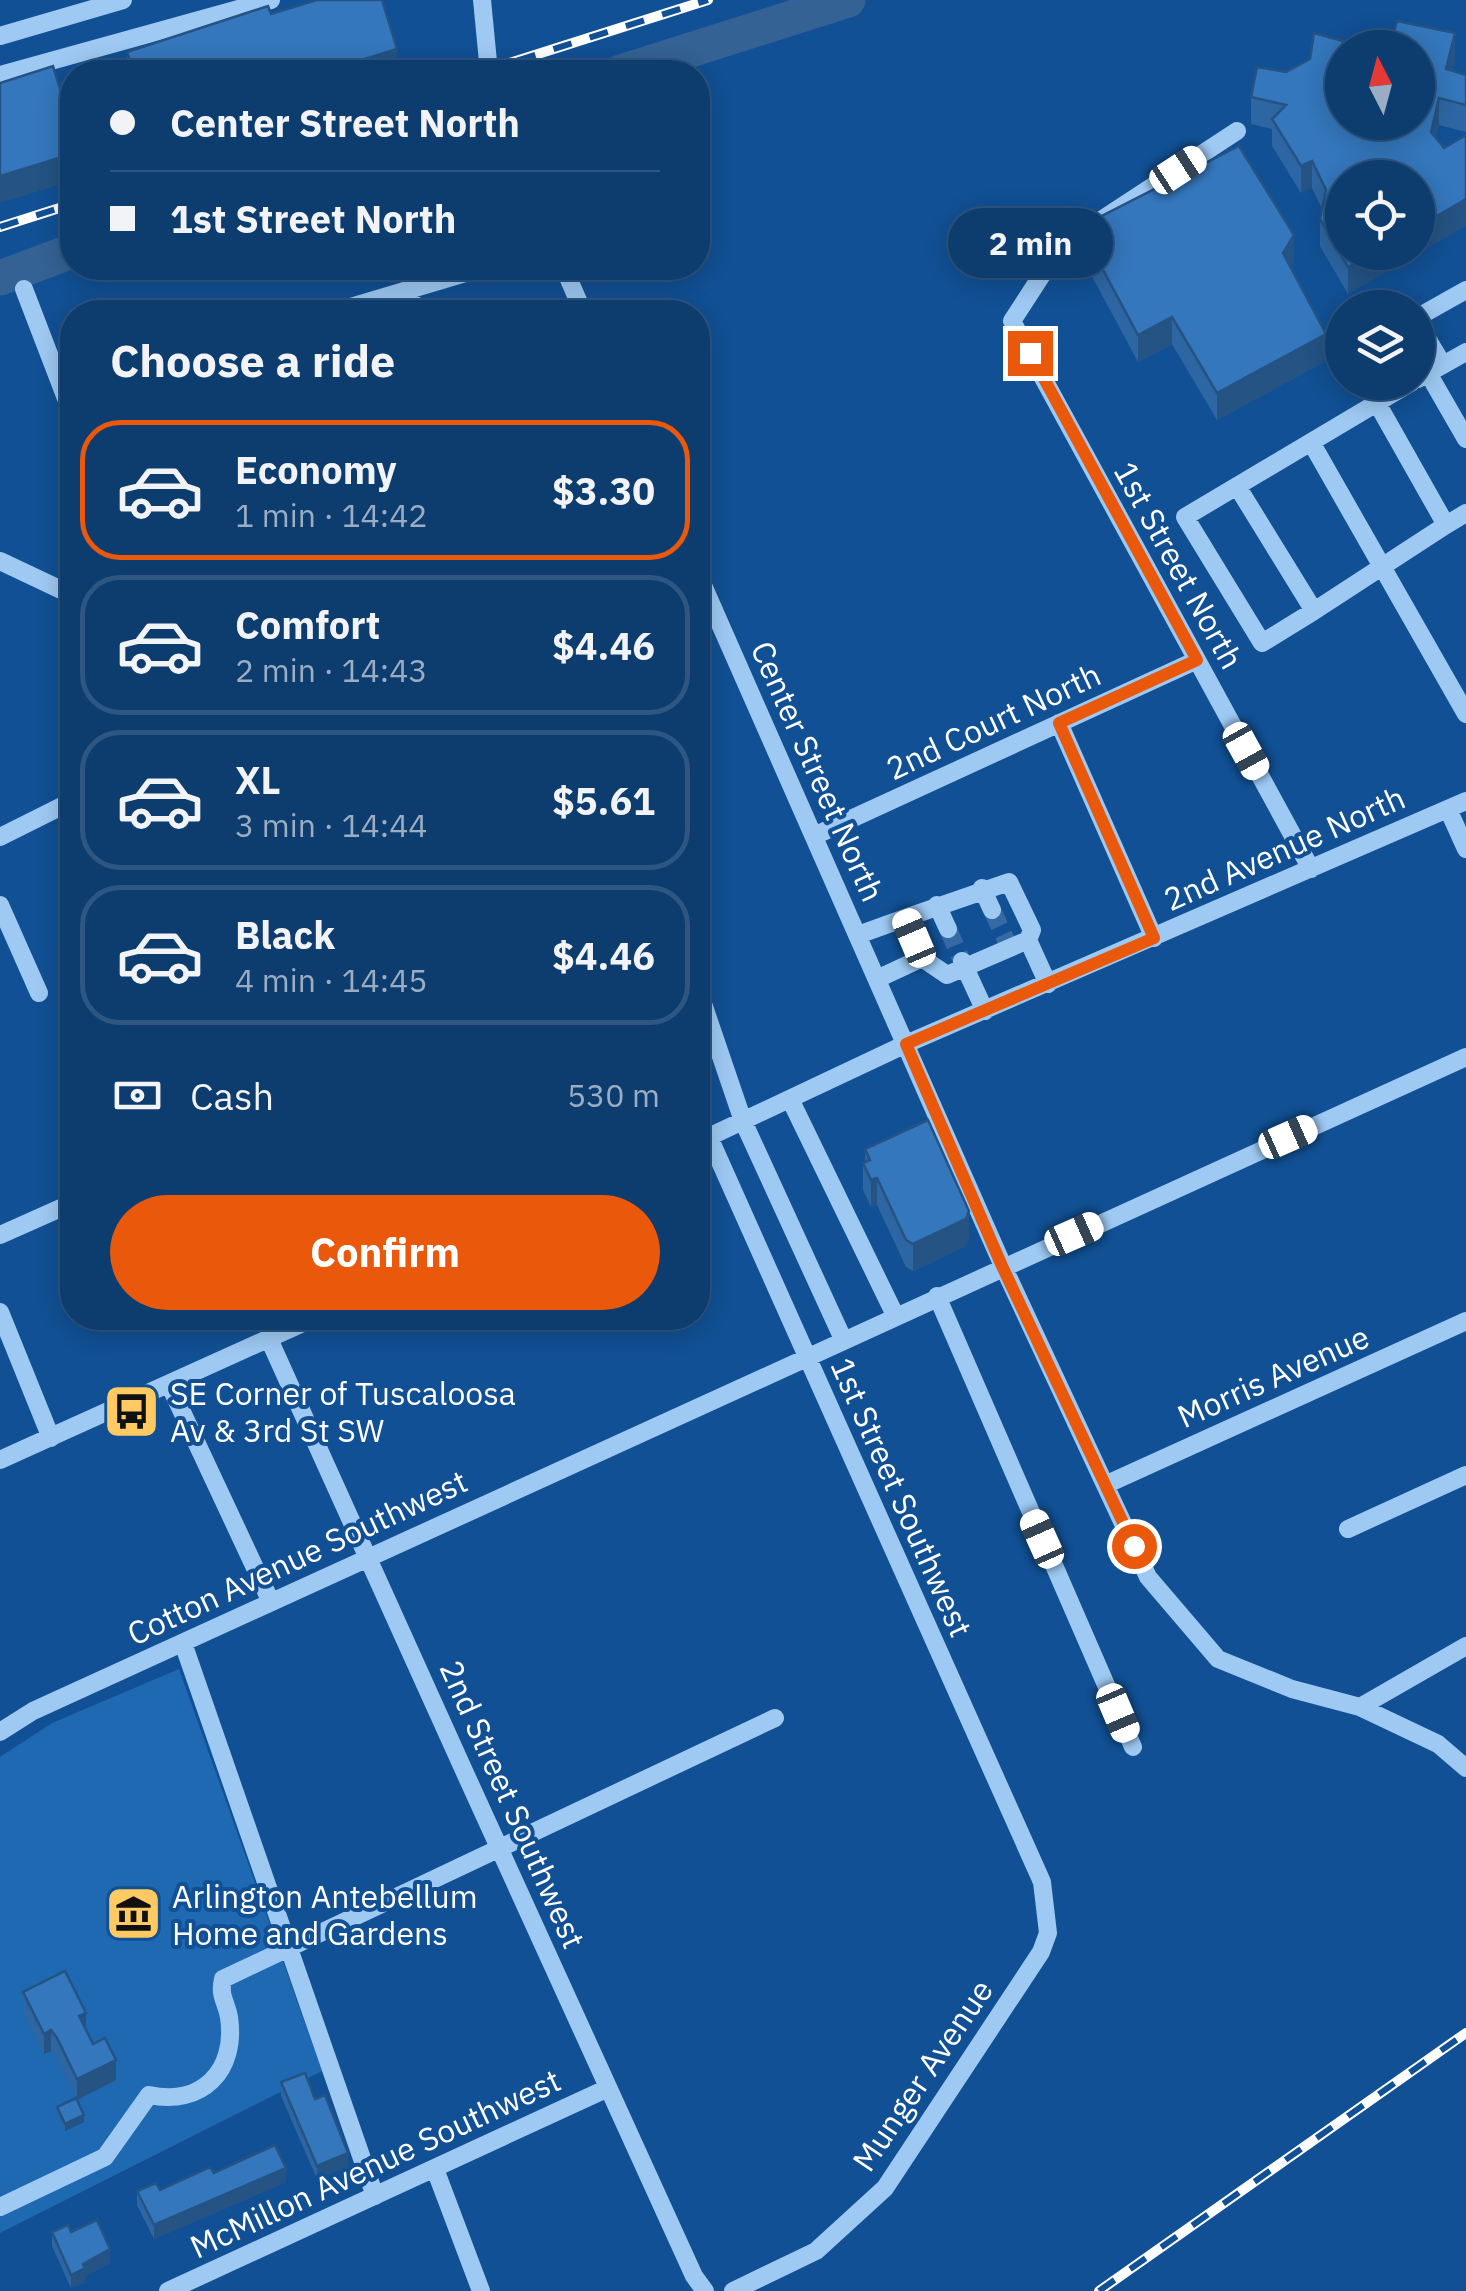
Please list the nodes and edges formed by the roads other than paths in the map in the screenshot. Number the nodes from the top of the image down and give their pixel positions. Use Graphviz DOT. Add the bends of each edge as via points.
graph roads {
  1 [pos="123,0"];
  2 [pos="271,0"];
  3 [pos="482,0"];
  4 [pos="0,36"];
  5 [pos="489,60"];
  6 [pos="0,75"];
  7 [pos="1238,131"];
  8 [pos="442,280"];
  9 [pos="24,289"];
  10 [pos="408,290"];
  11 [pos="1466,290"];
  12 [pos="374,300"];
  13 [pos="412,300"];
  14 [pos="1435,309"];
  15 [pos="1466,352"];
  16 [pos="1435,369"];
  17 [pos="60,372"];
  18 [pos="1435,391"];
  19 [pos="1382,400"];
  20 [pos="1377,403"];
  21 [pos="1466,439"];
  22 [pos="1311,442"];
  23 [pos="1237,486"];
  24 [pos="1466,513"];
  25 [pos="1446,525"];
  26 [pos="0,561"];
  27 [pos="1381,567"];
  28 [pos="60,588"];
  29 [pos="710,601"];
  30 [pos="1314,611"];
  31 [pos="1197,660"];
  32 [pos="1466,714"];
  33 [pos="1059,723"];
  34 [pos="1466,800"];
  35 [pos="60,806"];
  36 [pos="1448,809"];
  37 [pos="0,836"];
  38 [pos="814,836"];
  39 [pos="1466,849"];
  40 [pos="1312,869"];
  41 [pos="982,888"];
  42 [pos="0,905"];
  43 [pos="937,905"];
  44 [pos="992,910"];
  45 [pos="905,918"];
  46 [pos="948,929"];
  47 [pos="858,935"];
  48 [pos="1154,938"];
  49 [pos="1028,940"];
  50 [pos="922,958"];
  51 [pos="963,964"];
  52 [pos="877,979"];
  53 [pos="1048,984"];
  54 [pos="39,993"];
  55 [pos="985,1011"];
  56 [pos="710,1024"];
  57 [pos="906,1044"];
  58 [pos="1466,1057"];
  59 [pos="790,1098"];
  60 [pos="743,1121"];
  61 [pos="710,1136"];
  62 [pos="710,1154"];
  63 [pos="60,1208"];
  64 [pos="0,1235"];
  65 [pos="1002,1266"];
  66 [pos="937,1296"];
  67 [pos="0,1312"];
  68 [pos="895,1315"];
  69 [pos="1466,1321"];
  70 [pos="288,1330"];
  71 [pos="269,1339"];
  72 [pos="843,1339"];
  73 [pos="806,1356"];
  74 [pos="168,1384"];
  75 [pos="51,1438"];
  76 [pos="0,1460"];
  77 [pos="1466,1475"];
  78 [pos="1105,1485"];
  79 [pos="1348,1529"];
  80 [pos="368,1557"];
  81 [pos="271,1602"];
  82 [pos="183,1644"];
  83 [pos="1466,1646"];
  84 [pos="1360,1706"];
  85 [pos="775,1718"];
  86 [pos="0,1732"];
  87 [pos="1133,1748"];
  88 [pos="1466,1768"];
  89 [pos="501,1846"];
  90 [pos="1042,1882"];
  91 [pos="287,1946"];
  92 [pos="606,2089"];
  93 [pos="435,2168"];
  94 [pos="375,2196"];
  95 [pos="0,2207"];
  96 [pos="168,2291"];
  97 [pos="481,2291"];
  98 [pos="705,2291"];
  99 [pos="733,2291"];
  1 -- 4 [label="street"];
  2 -- 6 [label="street"];
  3 -- 5 [label="street"];
  7 -- 31 [label="street, 1st Street North" via="1060,247 1012,321"];
  8 -- 10 [label="street"];
  9 -- 17 [label="street"];
  10 -- 12 [label="street"];
  10 -- 13 [label="street"];
  11 -- 14 [label="street"];
  15 -- 16 [label="street"];
  18 -- 21 [label="street"];
  19 -- 20 [label="street"];
  20 -- 22 [label="street"];
  20 -- 25 [label="street"];
  22 -- 23 [label="street"];
  22 -- 27 [label="street"];
  23 -- 30 [label="street"];
  23 -- 30 [label="street" via="1185,517 1252,627 1262,643"];
  24 -- 25 [label="street"];
  25 -- 27 [label="street"];
  26 -- 28 [label="street"];
  27 -- 30 [label="street"];
  27 -- 32 [label="street"];
  29 -- 38 [label="street, Center Street North"];
  31 -- 33 [label="street, 2nd Court North"];
  31 -- 40 [label="street, 1st Street North"];
  33 -- 38 [label="street, 2nd Court North"];
  33 -- 48 [label="street"];
  34 -- 36 [label="street, 2nd Avenue North"];
  35 -- 37 [label="street"];
  36 -- 39 [label="street"];
  36 -- 40 [label="street, 2nd Avenue North"];
  38 -- 47 [label="street, Center Street North"];
  40 -- 48 [label="street, 2nd Avenue North"];
  41 -- 43 [label="street"];
  41 -- 44 [label="street"];
  41 -- 49 [label="street" via="1009,882 1032,930"];
  42 -- 54 [label="street"];
  43 -- 45 [label="street"];
  43 -- 46 [label="street"];
  45 -- 47 [label="street"];
  45 -- 50 [label="street"];
  47 -- 52 [label="street, Center Street North"];
  48 -- 53 [label="street, 2nd Avenue North"];
  49 -- 51 [label="street"];
  49 -- 53 [label="street"];
  50 -- 51 [label="street" via="947,975"];
  50 -- 52 [label="street"];
  51 -- 55 [label="street"];
  52 -- 57 [label="street, Center Street North"];
  53 -- 55 [label="street, 2nd Avenue North"];
  55 -- 57 [label="street, 2nd Avenue North"];
  56 -- 60 [label="street"];
  57 -- 59 [label="street, 2nd Avenue North"];
  57 -- 65 [label="street, Center Street North"];
  58 -- 65 [label="street, Cotton Avenue Southwest"];
  59 -- 60 [label="street, 2nd Avenue North"];
  59 -- 68 [label="street"];
  60 -- 61 [label="street, 2nd Avenue North"];
  60 -- 72 [label="street"];
  62 -- 73 [label="street, 1st Street Southwest"];
  63 -- 64 [label="street"];
  65 -- 66 [label="street, Cotton Avenue Southwest"];
  65 -- 78 [label="street, Center Street North"];
  66 -- 68 [label="street, Cotton Avenue Southwest"];
  66 -- 87 [label="street"];
  67 -- 75 [label="street"];
  68 -- 72 [label="street, Cotton Avenue Southwest"];
  69 -- 78 [label="street, Morris Avenue"];
  70 -- 71 [label="street"];
  71 -- 74 [label="street"];
  71 -- 80 [label="street, 2nd Street Southwest"];
  72 -- 73 [label="street, Cotton Avenue Southwest"];
  73 -- 80 [label="street, Cotton Avenue Southwest"];
  73 -- 90 [label="street, 1st Street Southwest"];
  74 -- 75 [label="street"];
  74 -- 81 [label="street"];
  75 -- 76 [label="street"];
  77 -- 79 [label="street"];
  78 -- 84 [label="street, Center Street North" via="1148,1577 1218,1659 1292,1689"];
  80 -- 81 [label="street, Cotton Avenue Southwest"];
  80 -- 89 [label="street, 2nd Street Southwest"];
  81 -- 82 [label="street, Cotton Avenue Southwest"];
  82 -- 86 [label="street, Cotton Avenue Southwest"];
  82 -- 91 [label="street"];
  83 -- 84 [label="street"];
  84 -- 88 [label="street, Center Street North" via="1438,1744"];
  85 -- 89 [label="street"];
  89 -- 91 [label="street"];
  89 -- 92 [label="street, 2nd Street Southwest"];
  90 -- 99 [label="street, Munger Avenue" via="1048,1934 1041,1952 885,2188 816,2251"];
  91 -- 94 [label="street"];
  91 -- 95 [label="street" via="224,1979 220,1994 229,2048 220,2074 202,2091 170,2100 149,2095 105,2157"];
  92 -- 93 [label="street, McMillon Avenue Southwest"];
  92 -- 98 [label="street, 2nd Street Southwest"];
  93 -- 94 [label="street, McMillon Avenue Southwest"];
  93 -- 97 [label="street"];
  94 -- 96 [label="street, McMillon Avenue Southwest"];
}
